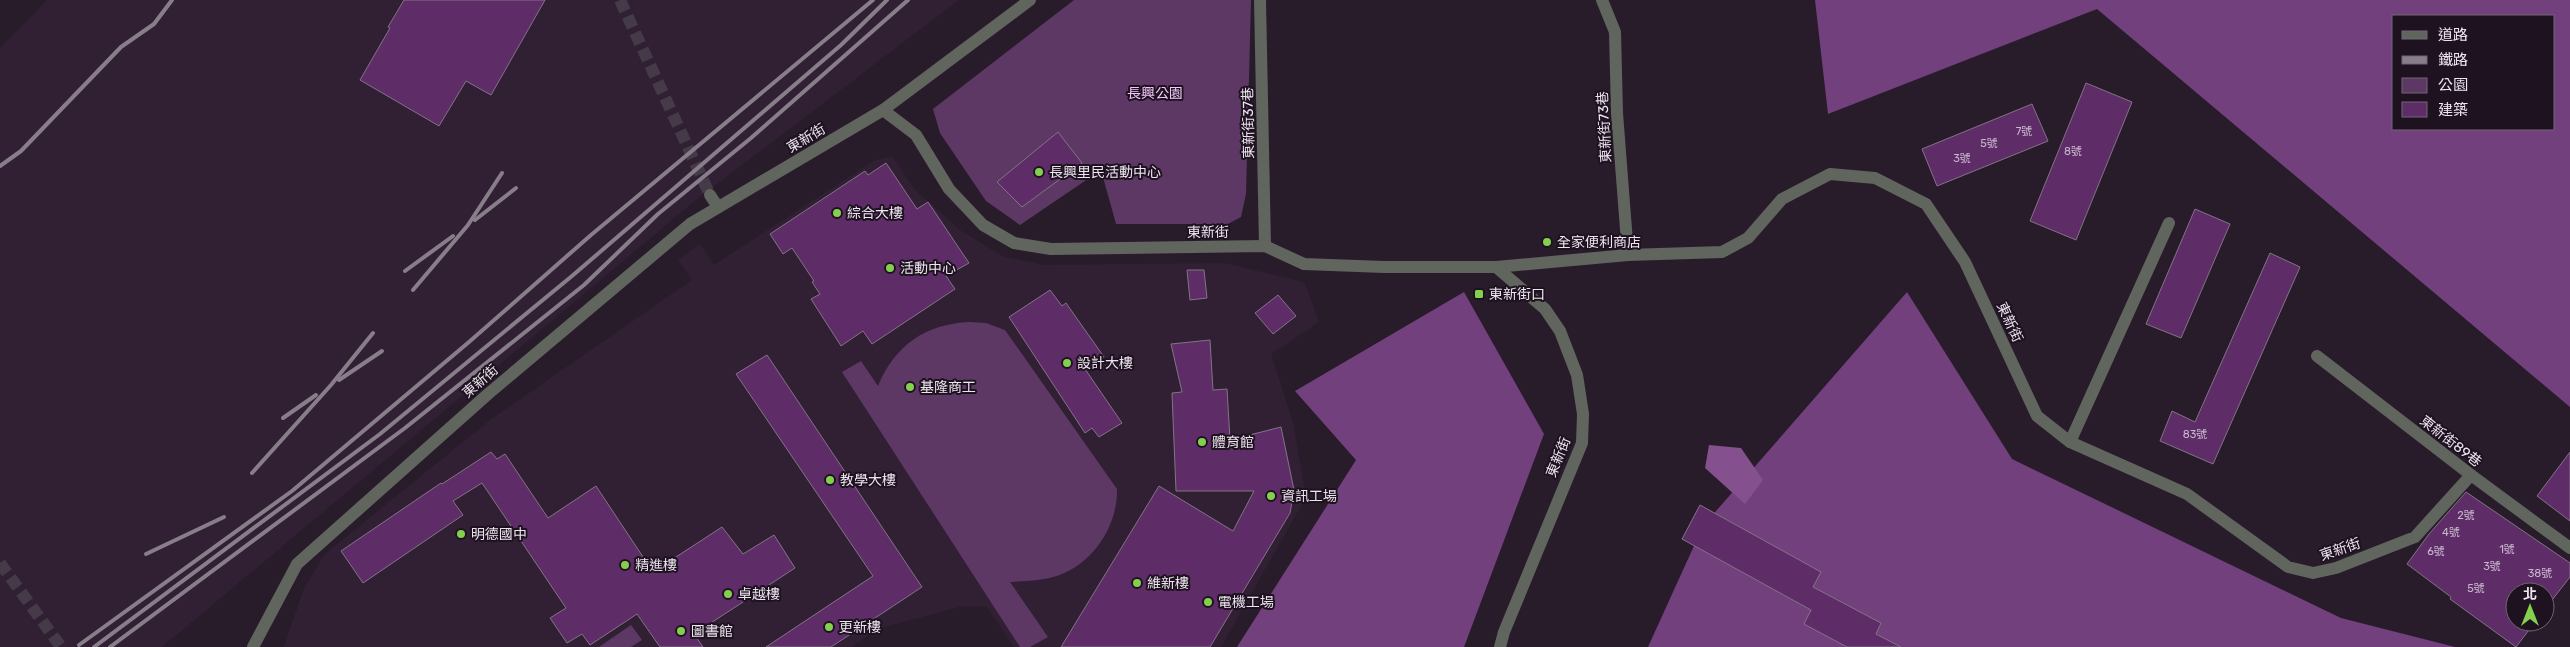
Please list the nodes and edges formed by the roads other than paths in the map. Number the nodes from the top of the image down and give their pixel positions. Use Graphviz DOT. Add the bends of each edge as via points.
graph roads {
  1 [pos="1030,0"];
  2 [pos="1260,0"];
  3 [pos="1602,0"];
  4 [pos="883,110"];
  5 [pos="710,195"];
  6 [pos="718,207"];
  7 [pos="2169,224"];
  8 [pos="1265,246"];
  9 [pos="1628,255"];
  10 [pos="1496,267"];
  11 [pos="2316,356"];
  12 [pos="2070,442"];
  13 [pos="2471,475"];
  14 [pos="2570,548"];
  15 [pos="253,647"];
  16 [pos="1500,647"];
  1 -- 4 [label="street"];
  2 -- 8 [label="street, 東新街37巷"];
  3 -- 9 [label="street, 東新街73巷" via="1615,32 1617,113"];
  4 -- 6 [label="street, 東新街"];
  4 -- 8 [label="street, 東新街" via="916,135 950,189 983,225 1014,242 1051,248"];
  5 -- 6 [label="street"];
  6 -- 15 [label="street, 東新街" via="690,224 488,394 297,564"];
  7 -- 12 [label="street"];
  8 -- 10 [label="street, 東新街" via="1304,264"];
  9 -- 10 [label="street, 東新街"];
  9 -- 12 [label="street, 東新街" via="1722,252 1748,238 1782,199 1830,174 1875,178 1926,204 1965,262 2037,416"];
  10 -- 16 [label="street, 東新街" via="1545,309 1560,331 1578,375 1583,414 1582,443"];
  11 -- 13 [label="street, 東新街89巷"];
  12 -- 13 [label="street, 東新街" via="2187,494 2288,567 2313,573 2336,568 2415,537"];
  13 -- 14 [label="street, 東新街89巷"];
}
